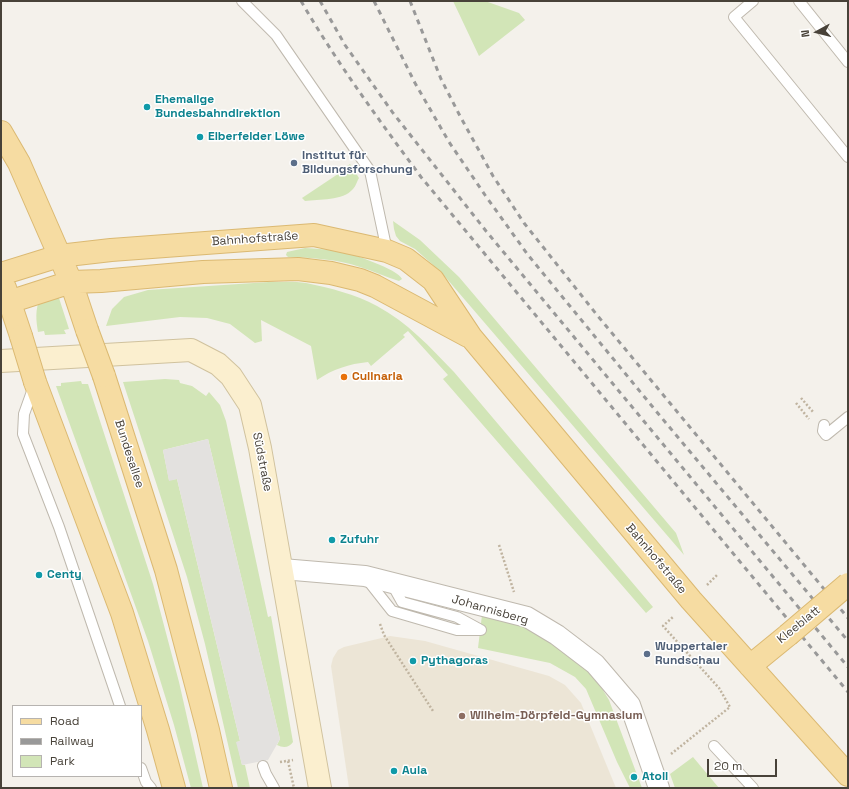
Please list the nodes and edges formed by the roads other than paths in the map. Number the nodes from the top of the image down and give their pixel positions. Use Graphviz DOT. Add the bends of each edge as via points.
graph roads {
  1 [pos="242,1"];
  2 [pos="753,1"];
  3 [pos="799,1"];
  4 [pos="848,62"];
  5 [pos="1,132"];
  6 [pos="848,158"];
  7 [pos="387,252"];
  8 [pos="60,256"];
  9 [pos="1,274"];
  10 [pos="1,278"];
  11 [pos="71,282"];
  12 [pos="9,302"];
  13 [pos="470,337"];
  14 [pos="1,362"];
  15 [pos="35,382"];
  16 [pos="848,417"];
  17 [pos="822,429"];
  18 [pos="282,569"];
  19 [pos="365,576"];
  20 [pos="392,584"];
  21 [pos="848,584"];
  22 [pos="750,666"];
  23 [pos="120,705"];
  24 [pos="714,746"];
  25 [pos="263,766"];
  26 [pos="142,771"];
  27 [pos="848,776"];
  28 [pos="317,787"];
  29 [pos="151,788"];
  30 [pos="174,788"];
  31 [pos="221,788"];
  32 [pos="274,788"];
  33 [pos="659,788"];
  34 [pos="753,788"];
  1 -- 7 [label="lane" via="276,35 370,171"];
  2 -- 6 [label="lane" via="734,17"];
  3 -- 4 [label="lane"];
  5 -- 8 [label="main road, Bundesallee" via="19,163"];
  7 -- 8 [label="main road, Bahnhofstraße" via="314,235"];
  7 -- 13 [label="main road, Bahnhofstraße" via="406,259 433,280"];
  8 -- 9 [label="main road, Bahnhofstraße"];
  8 -- 11 [label="main road, Bundesallee"];
  10 -- 12 [label="main road"];
  11 -- 12 [label="main road, Bahnhofstraße"];
  11 -- 13 [label="main road, Bahnhofstraße" via="101,282 211,272 298,269 331,273 375,286"];
  11 -- 31 [label="main road, Bundesallee, bridge" via="166,570"];
  12 -- 15 [label="main road, bridge"];
  13 -- 22 [label="main road, Bahnhofstraße" via="691,600"];
  14 -- 18 [label="street, Südstraße" via="191,350 218,364 231,376 250,405"];
  15 -- 23 [label="lane" via="24,414 23,434"];
  15 -- 30 [label="main road" via="122,613"];
  16 -- 17 [label="lane" via="826,435"];
  18 -- 19 [label="street, Johannisberg"];
  18 -- 28 [label="street, Südstraße" via="314,754"];
  19 -- 20 [label="street, Johannisberg"];
  19 -- 20 [label="lane" via="392,611 457,630 481,630 457,617 402,602"];
  20 -- 33 [label="street, Johannisberg" via="527,617 557,635 595,664 630,705"];
  21 -- 22 [label="main road, Kleeblatt, bridge"];
  22 -- 27 [label="main road, Bahnhofstraße"];
  24 -- 34 [label="lane"];
  25 -- 32 [label="lane"];
  26 -- 29 [label="lane"];
}
